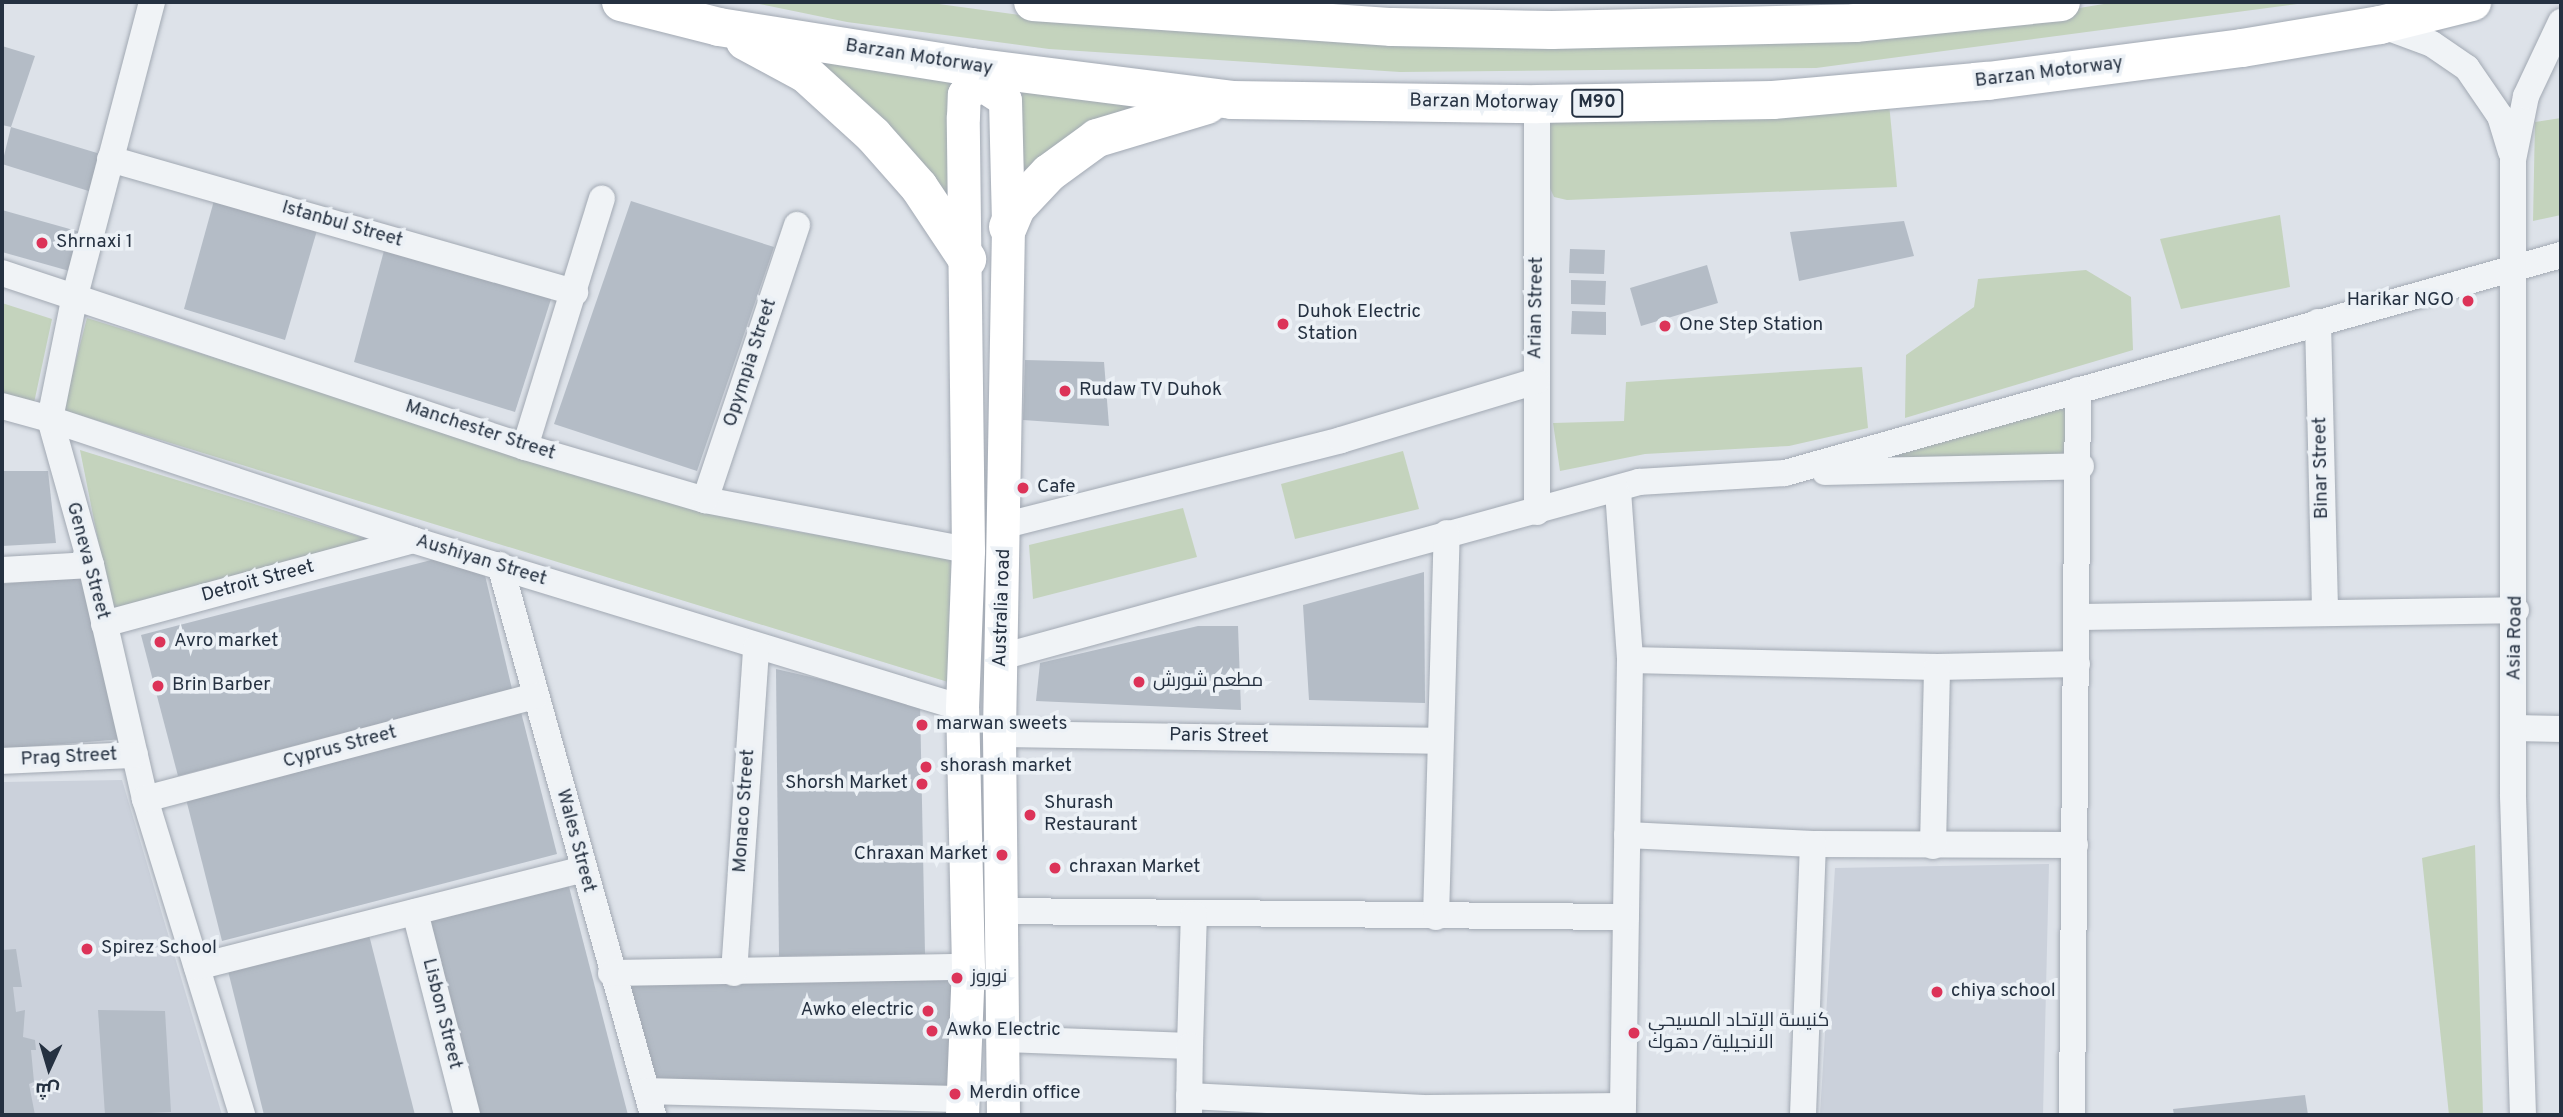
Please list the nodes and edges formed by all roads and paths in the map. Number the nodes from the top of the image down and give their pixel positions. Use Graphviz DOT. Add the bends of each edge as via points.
graph roads {
  1 [pos="152,2"];
  2 [pos="621,2"];
  3 [pos="1033,2"];
  4 [pos="2061,2"];
  5 [pos="2472,2"];
  6 [pos="1713,15"];
  7 [pos="2561,22"];
  8 [pos="2380,24"];
  9 [pos="719,27"];
  10 [pos="1232,100"];
  11 [pos="1537,104"];
  12 [pos="110,159"];
  13 [pos="2513,160"];
  14 [pos="602,199"];
  15 [pos="797,225"];
  16 [pos="1008,227"];
  17 [pos="2561,255"];
  18 [pos="967,260"];
  19 [pos="2515,268"];
  20 [pos="2,273"];
  21 [pos="575,292"];
  22 [pos="75,295"];
  23 [pos="2318,322"];
  24 [pos="1536,382"];
  25 [pos="2078,390"];
  26 [pos="2,407"];
  27 [pos="50,419"];
  28 [pos="525,447"];
  29 [pos="2081,466"];
  30 [pos="1785,473"];
  31 [pos="1618,491"];
  32 [pos="705,500"];
  33 [pos="1537,512"];
  34 [pos="1006,525"];
  35 [pos="1447,533"];
  36 [pos="413,540"];
  37 [pos="968,550"];
  38 [pos="91,565"];
  39 [pos="500,565"];
  40 [pos="2,570"];
  41 [pos="2516,610"];
  42 [pos="2325,613"];
  43 [pos="2078,617"];
  44 [pos="104,624"];
  45 [pos="756,648"];
  46 [pos="1001,657"];
  47 [pos="1630,660"];
  48 [pos="2077,664"];
  49 [pos="1937,667"];
  50 [pos="536,696"];
  51 [pos="962,708"];
  52 [pos="2515,728"];
  53 [pos="2561,729"];
  54 [pos="999,734"];
  55 [pos="1439,741"];
  56 [pos="135,755"];
  57 [pos="2,761"];
  58 [pos="145,799"];
  59 [pos="1627,835"];
  60 [pos="1813,844"];
  61 [pos="2075,845"];
  62 [pos="1933,846"];
  63 [pos="583,869"];
  64 [pos="999,911"];
  65 [pos="415,912"];
  66 [pos="1194,915"];
  67 [pos="1436,917"];
  68 [pos="1626,917"];
  69 [pos="197,967"];
  70 [pos="968,967"];
  71 [pos="611,973"];
  72 [pos="734,973"];
  73 [pos="1005,1040"];
  74 [pos="1189,1046"];
  75 [pos="650,1103"];
  76 [pos="1189,1106"];
  77 [pos="963,1107"];
  78 [pos="1623,1111"];
  79 [pos="1429,1112"];
  80 [pos="242,1115"];
  81 [pos="467,1115"];
  82 [pos="1003,1115"];
  83 [pos="1803,1115"];
  84 [pos="2071,1115"];
  85 [pos="2523,1115"];
  1 -- 12 [label="street, Geneva Street"];
  2 -- 9 [label="highway, Barzan Motorway / M90"];
  3 -- 6 [label="highway" via="1392,27"];
  4 -- 6 [label="highway" via="1855,23"];
  5 -- 8 [label="highway, Barzan Motorway / M90"];
  7 -- 13 [label="street" via="2526,96"];
  8 -- 11 [label="highway, Barzan Motorway / M90" via="2142,62 1885,92 1773,100"];
  8 -- 13 [label="street" via="2432,44 2472,74 2500,116"];
  9 -- 10 [label="highway, Barzan Motorway / M90" via="972,67"];
  9 -- 18 [label="highway" via="806,74 873,135 919,187"];
  10 -- 11 [label="highway, Barzan Motorway / M90"];
  10 -- 16 [label="highway" via="1159,116 1097,138 1049,173 1016,208"];
  11 -- 24 [label="street, Arian Street"];
  12 -- 21 [label="street, Istanbul Street"];
  12 -- 22 [label="street, Geneva Street"];
  13 -- 19 [label="street, Asia Road"];
  14 -- 21 [label="street"];
  15 -- 32 [label="street, Opympia Street"];
  16 -- 18 [label="main road, Australia road" via="1005,100 989,86 977,85 964,94"];
  16 -- 34 [label="main road, Australia road"];
  17 -- 19 [label="street"];
  18 -- 37 [label="main road, Australia road"];
  19 -- 23 [label="street"];
  19 -- 41 [label="street, Asia Road"];
  20 -- 22 [label="street, Manchester Street"];
  21 -- 28 [label="street"];
  22 -- 27 [label="street, Geneva Street"];
  22 -- 28 [label="street, Manchester Street"];
  23 -- 25 [label="street"];
  23 -- 42 [label="street, Binar Street"];
  24 -- 33 [label="street, Arian Street"];
  24 -- 34 [label="street" via="1341,440"];
  25 -- 29 [label="street"];
  25 -- 30 [label="street"];
  26 -- 27 [label="street, Aushiyan Street"];
  27 -- 36 [label="street, Aushiyan Street"];
  27 -- 38 [label="street, Geneva Street"];
  28 -- 32 [label="street, Manchester Street"];
  29 -- 30 [label="street"];
  29 -- 43 [label="street"];
  30 -- 31 [label="street" via="1639,482"];
  31 -- 33 [label="street"];
  31 -- 47 [label="street"];
  32 -- 37 [label="street, Manchester Street"];
  33 -- 35 [label="street"];
  34 -- 46 [label="main road, Australia road"];
  35 -- 46 [label="street"];
  35 -- 55 [label="street"];
  36 -- 39 [label="street, Aushiyan Street"];
  36 -- 44 [label="street, Detroit Street"];
  37 -- 51 [label="main road, Australia road"];
  38 -- 40 [label="street"];
  38 -- 44 [label="street, Geneva Street"];
  39 -- 45 [label="street, Aushiyan Street"];
  39 -- 50 [label="street, Wales Street"];
  41 -- 42 [label="street"];
  41 -- 52 [label="street, Asia Road"];
  42 -- 43 [label="street"];
  43 -- 48 [label="street"];
  44 -- 56 [label="street, Geneva Street"];
  45 -- 51 [label="street, Aushiyan Street"];
  45 -- 72 [label="street, Monaco Street"];
  46 -- 54 [label="main road, Australia road"];
  47 -- 49 [label="street"];
  47 -- 59 [label="street"];
  48 -- 49 [label="street"];
  48 -- 61 [label="street"];
  49 -- 62 [label="street"];
  50 -- 58 [label="street, Cyprus Street"];
  50 -- 63 [label="street, Wales Street"];
  51 -- 70 [label="main road, Australia road"];
  52 -- 53 [label="street"];
  52 -- 85 [label="street, Asia Road"];
  54 -- 55 [label="street, Paris Street"];
  54 -- 64 [label="main road, Australia road"];
  55 -- 67 [label="street"];
  56 -- 57 [label="street, Prag Street"];
  56 -- 58 [label="street, Geneva Street"];
  58 -- 69 [label="street, Geneva Street"];
  59 -- 60 [label="street"];
  59 -- 68 [label="street"];
  60 -- 62 [label="street"];
  60 -- 83 [label="street"];
  61 -- 62 [label="street"];
  61 -- 84 [label="street"];
  63 -- 65 [label="street"];
  63 -- 71 [label="street, Wales Street"];
  64 -- 66 [label="street"];
  64 -- 73 [label="main road, Australia road"];
  65 -- 69 [label="street"];
  65 -- 81 [label="street, Lisbon Street"];
  66 -- 67 [label="street"];
  66 -- 74 [label="street"];
  67 -- 68 [label="street"];
  68 -- 78 [label="street"];
  69 -- 80 [label="street, Geneva Street"];
  70 -- 72 [label="street"];
  70 -- 77 [label="main road, Australia road"];
  71 -- 72 [label="street"];
  71 -- 75 [label="street, Wales Street"];
  73 -- 74 [label="street"];
  73 -- 82 [label="main road, Australia road"];
  74 -- 76 [label="street"];
  75 -- 77 [label="street"];
  76 -- 79 [label="street"];
  78 -- 79 [label="street"];
}
